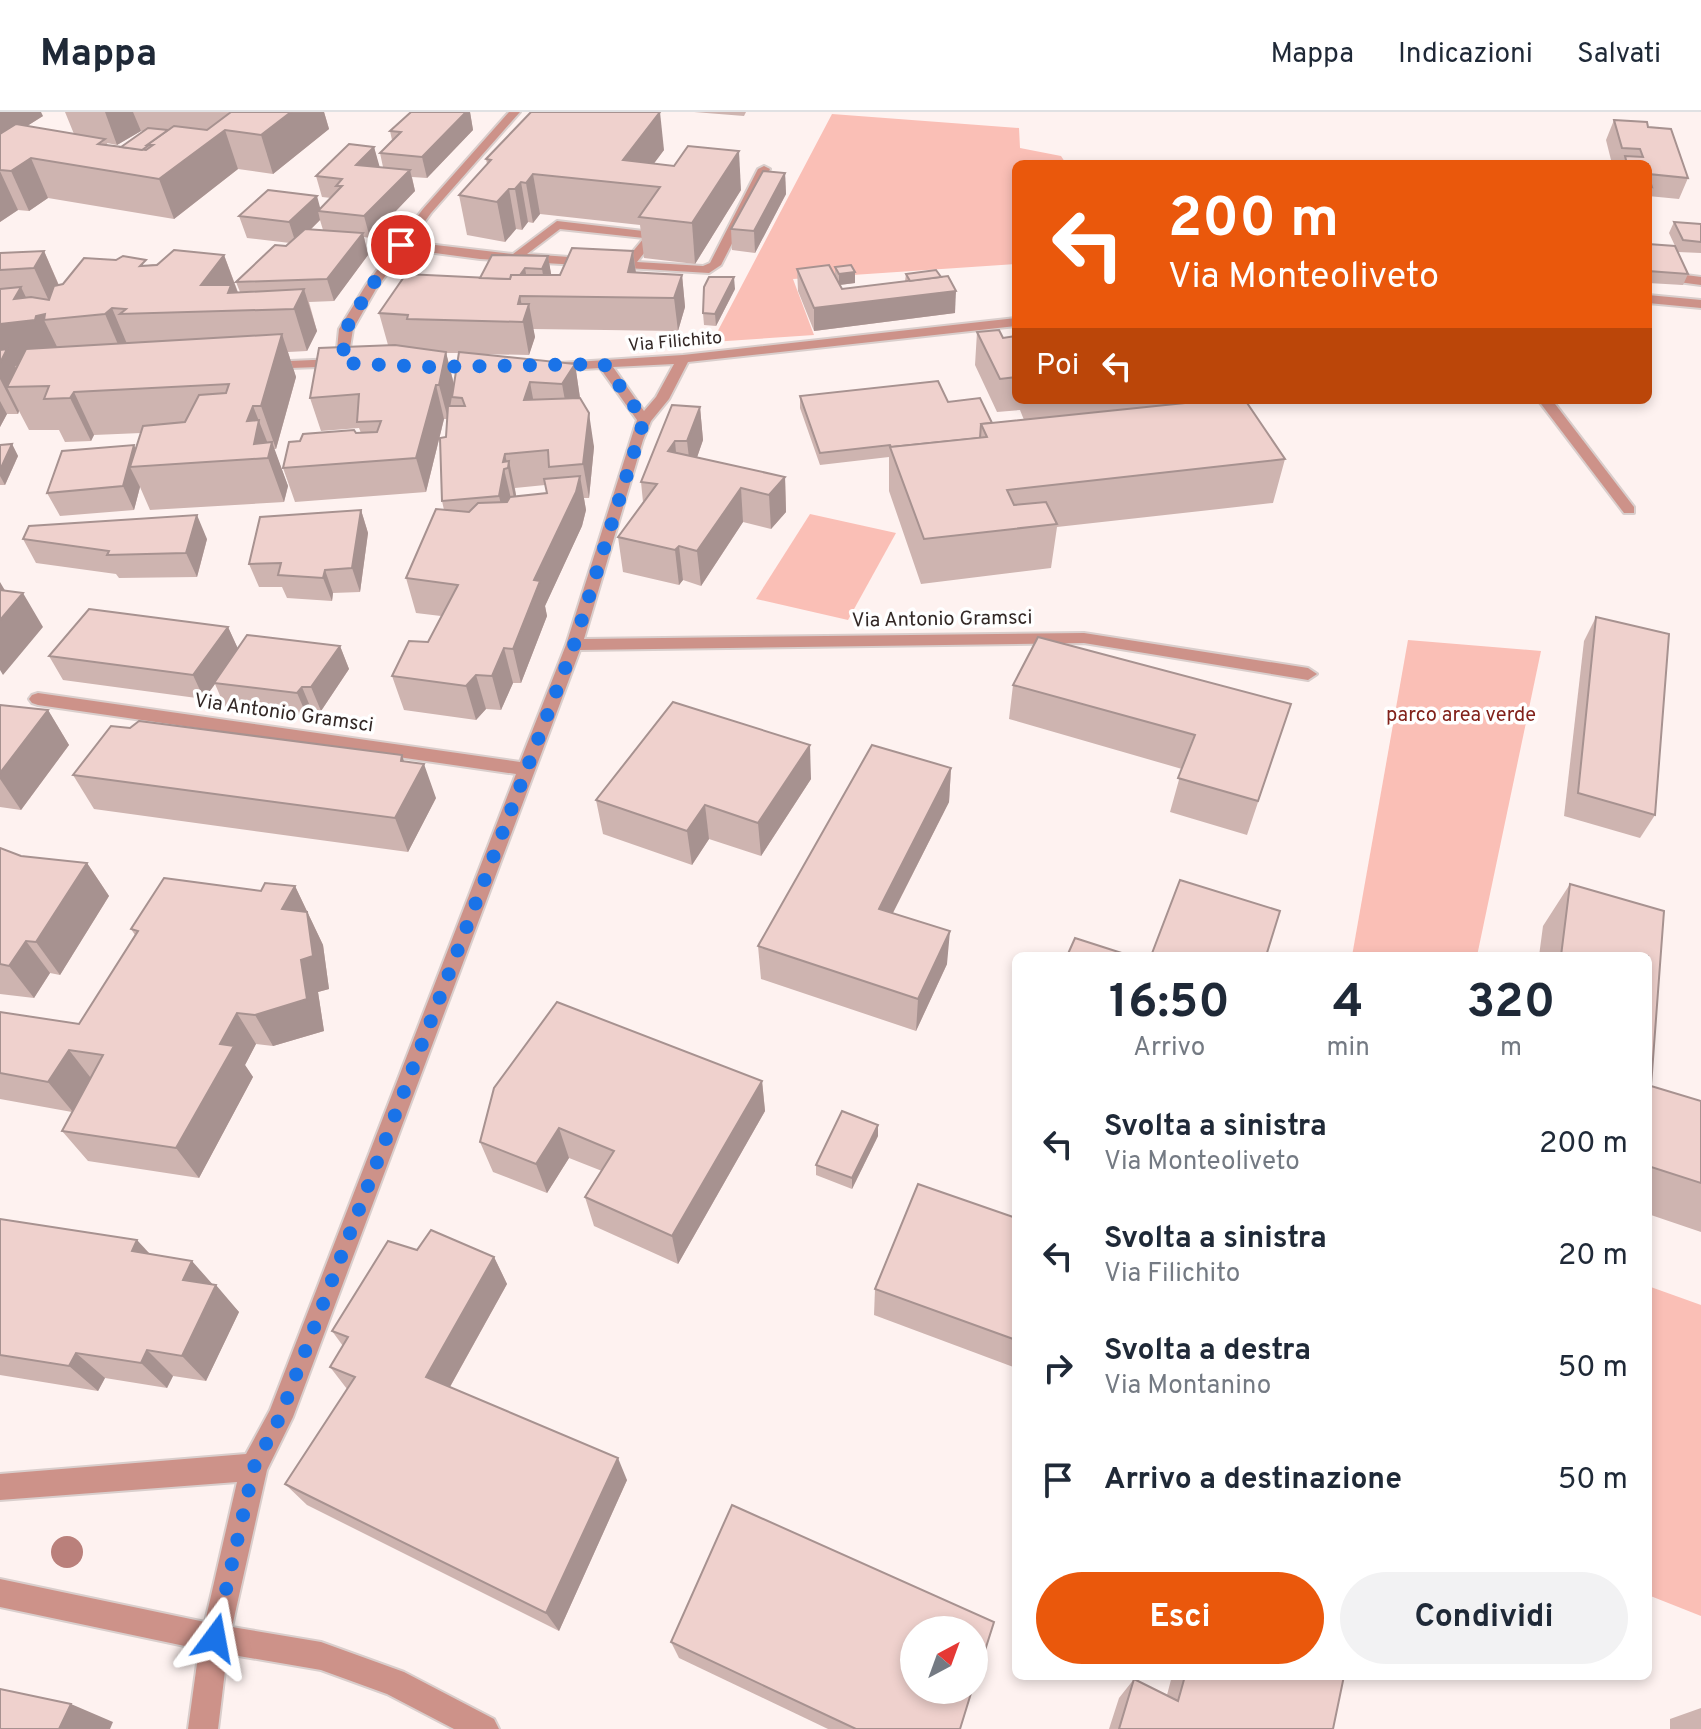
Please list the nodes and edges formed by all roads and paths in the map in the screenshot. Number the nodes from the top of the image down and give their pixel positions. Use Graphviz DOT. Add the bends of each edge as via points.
graph roads {
  1 [pos="515,112"];
  2 [pos="764,169"];
  3 [pos="401,245"];
  4 [pos="516,257"];
  5 [pos="627,266"];
  6 [pos="1652,275"];
  7 [pos="1701,281"];
  8 [pos="1652,299"];
  9 [pos="1701,304"];
  10 [pos="1012,322"];
  11 [pos="683,359"];
  12 [pos="604,364"];
  13 [pos="251,367"];
  14 [pos="538,367"];
  15 [pos="1548,404"];
  16 [pos="644,420"];
  17 [pos="1629,510"];
  18 [pos="574,645"];
  19 [pos="1308,674"];
  20 [pos="38,699"];
  21 [pos="525,769"];
  22 [pos="254,1467"];
  23 [pos="0,1487"];
  24 [pos="0,1593"];
  25 [pos="215,1638"];
  26 [pos="203,1729"];
  27 [pos="484,1729"];
  1 -- 3 [label="street"];
  2 -- 5 [label="street" via="710,268"];
  3 -- 4 [label="street"];
  3 -- 13 [label="street" via="346,329 349,363"];
  4 -- 5 [label="street"];
  4 -- 5 [label="street" via="557,225 648,235"];
  6 -- 7 [label="street"];
  8 -- 9 [label="street"];
  10 -- 11 [label="street, Via Filichito"];
  11 -- 12 [label="street, Via Filichito"];
  11 -- 16 [label="street"];
  12 -- 14 [label="street, Via Filichito"];
  12 -- 16 [label="street"];
  15 -- 17 [label="street"];
  16 -- 18 [label="street"];
  18 -- 19 [label="street, Via Antonio Gramsci" via="1084,638"];
  18 -- 21 [label="street"];
  20 -- 21 [label="street, Via Antonio Gramsci"];
  21 -- 22 [label="street" via="280,1417"];
  22 -- 23 [label="street"];
  22 -- 25 [label="street"];
  24 -- 25 [label="street"];
  25 -- 26 [label="street"];
  25 -- 27 [label="street" via="321,1656 394,1682"];
}
